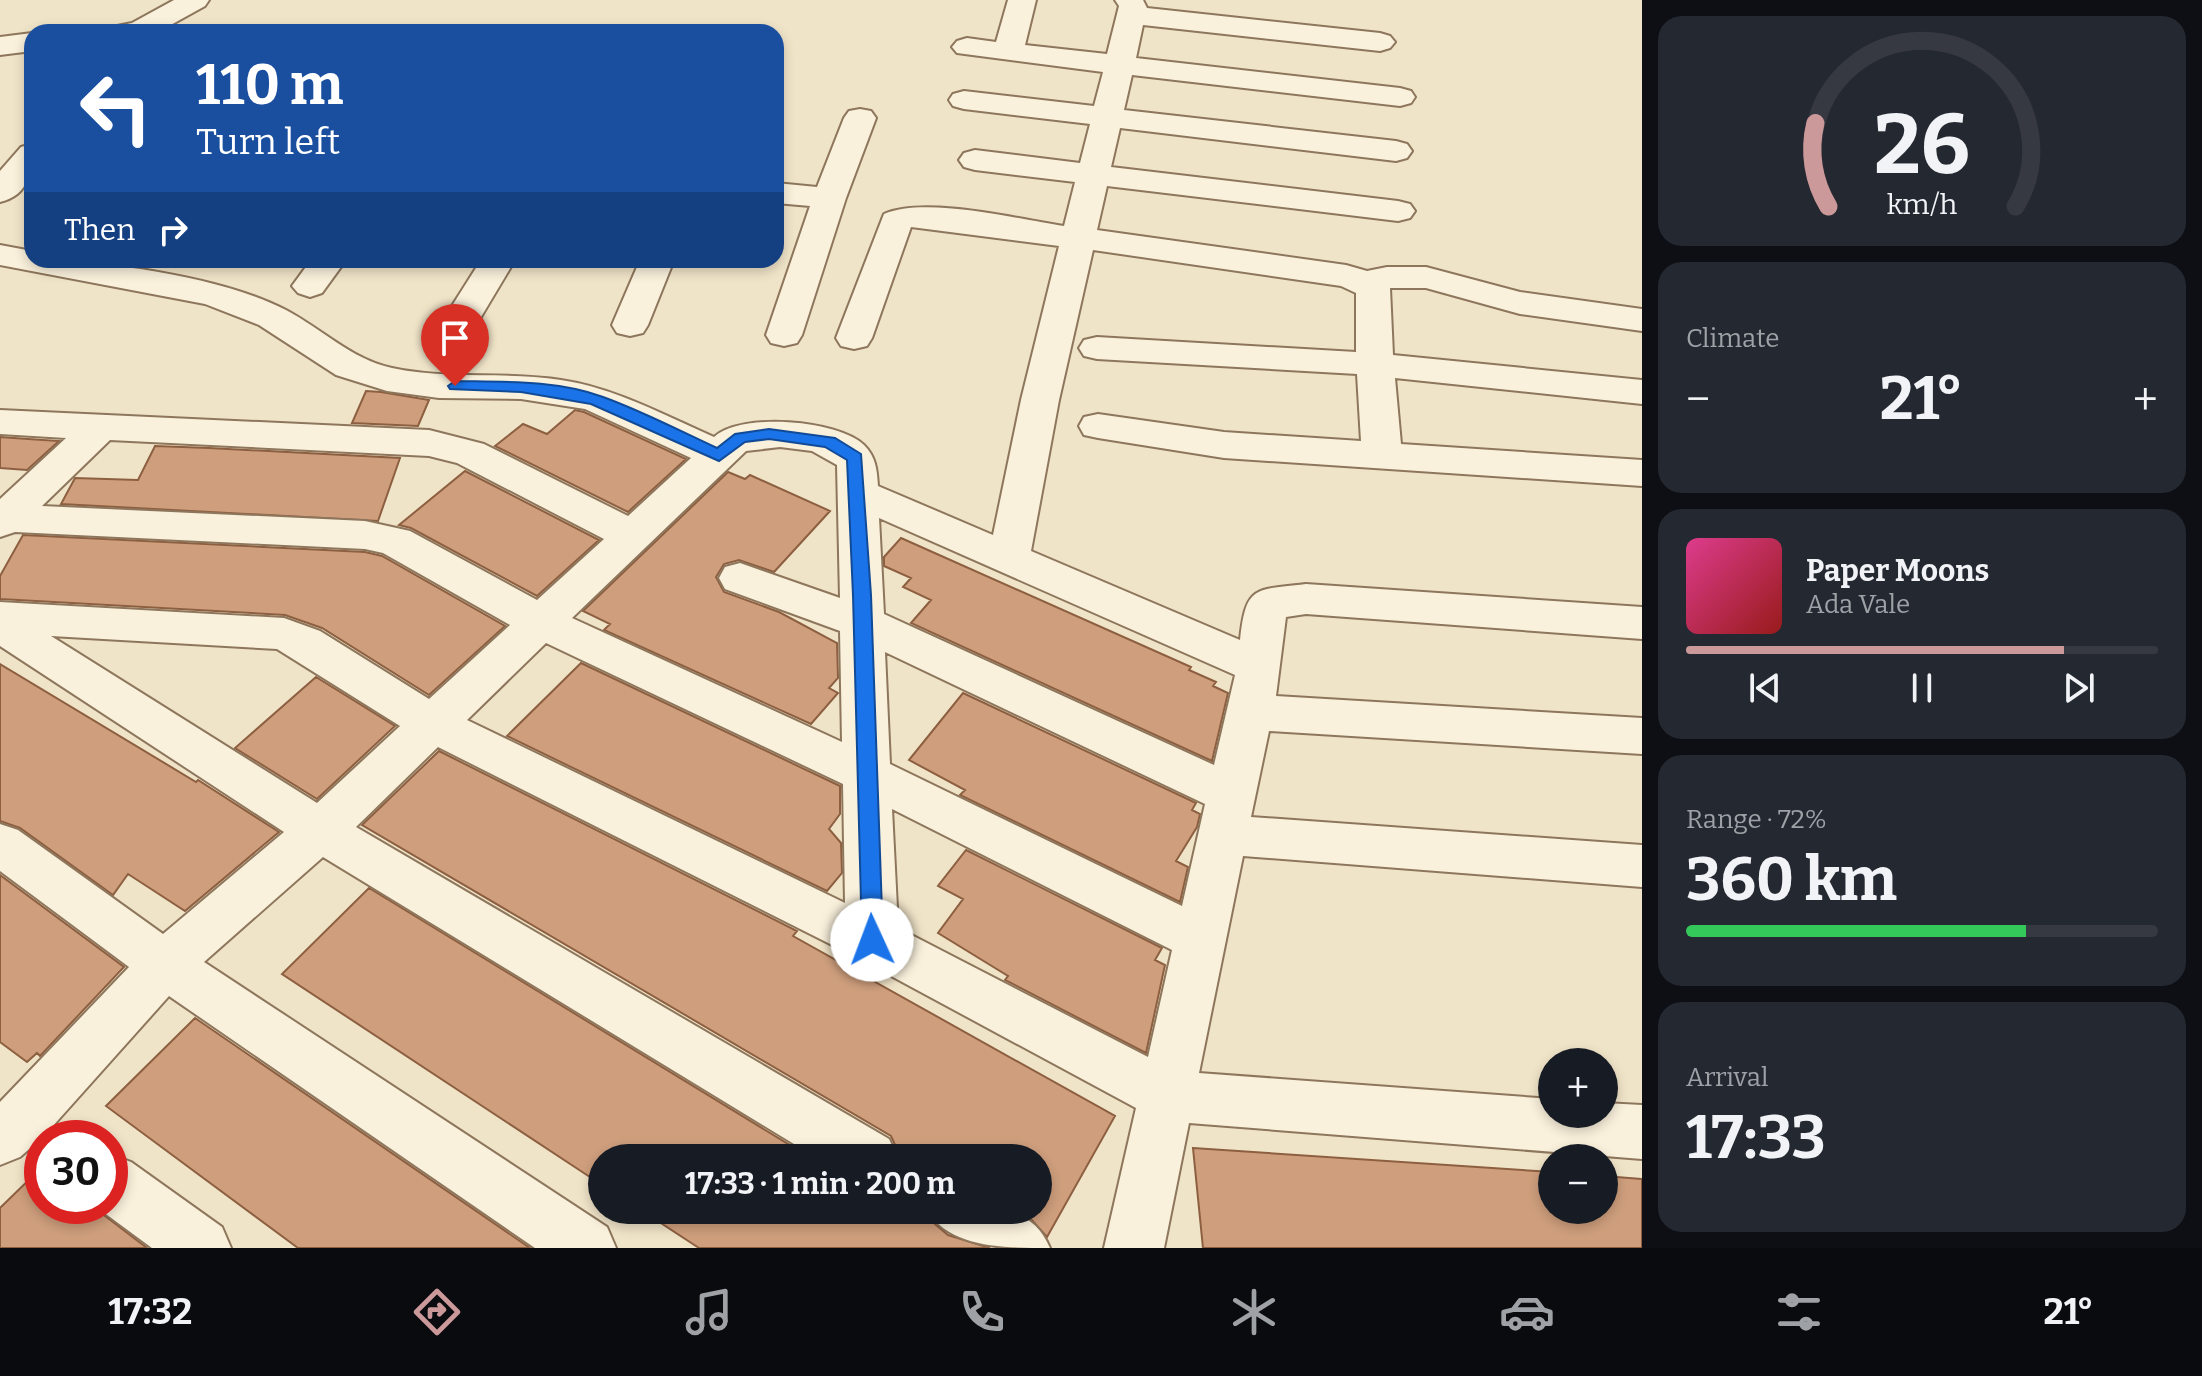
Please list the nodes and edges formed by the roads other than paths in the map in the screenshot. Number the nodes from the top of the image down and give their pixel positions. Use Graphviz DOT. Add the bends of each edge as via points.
graph roads {
  1 [pos="195,0"];
  2 [pos="1022,0"];
  3 [pos="1129,7"];
  4 [pos="149,24"];
  5 [pos="1380,42"];
  6 [pos="24,43"];
  7 [pos="0,46"];
  8 [pos="967,47"];
  9 [pos="1008,52"];
  10 [pos="1119,65"];
  11 [pos="1400,97"];
  12 [pos="964,100"];
  13 [pos="1107,117"];
  14 [pos="860,118"];
  15 [pos="1396,151"];
  16 [pos="975,160"];
  17 [pos="24,168"];
  18 [pos="1094,175"];
  19 [pos="24,192"];
  20 [pos="784,194"];
  21 [pos="829,198"];
  22 [pos="3,204"];
  23 [pos="1398,211"];
  24 [pos="1076,240"];
  25 [pos="0,255"];
  26 [pos="24,259"];
  27 [pos="70,268"];
  28 [pos="493,268"];
  29 [pos="654,268"];
  30 [pos="1365,282"];
  31 [pos="468,309"];
  32 [pos="1642,320"];
  33 [pos="630,325"];
  34 [pos="784,335"];
  35 [pos="854,338"];
  36 [pos="1097,348"];
  37 [pos="1375,364"];
  38 [pos="471,385"];
  39 [pos="1642,392"];
  40 [pos="0,422"];
  41 [pos="102,425"];
  42 [pos="1098,426"];
  43 [pos="429,443"];
  44 [pos="1382,454"];
  45 [pos="719,455"];
  46 [pos="1642,473"];
  47 [pos="858,493"];
  48 [pos="10,502"];
  49 [pos="633,536"];
  50 [pos="1009,557"];
  51 [pos="740,578"];
  52 [pos="0,618"];
  53 [pos="541,622"];
  54 [pos="863,623"];
  55 [pos="1642,623"];
  56 [pos="0,625"];
  57 [pos="1254,689"];
  58 [pos="433,724"];
  59 [pos="1642,736"];
  60 [pos="867,774"];
  61 [pos="1227,815"];
  62 [pos="320,830"];
  63 [pos="0,844"];
  64 [pos="1642,866"];
  65 [pos="872,940"];
  66 [pos="1201,940"];
  67 [pos="165,964"];
  68 [pos="1168,1096"];
  69 [pos="18,1123"];
  70 [pos="1642,1132"];
  71 [pos="846,1144"];
  72 [pos="128,1195"];
  73 [pos="980,1224"];
  74 [pos="201,1248"];
  75 [pos="586,1248"];
  76 [pos="1020,1248"];
  77 [pos="1134,1248"];
  1 -- 4 [label="street"];
  2 -- 9 [label="street"];
  3 -- 5 [label="street"];
  3 -- 10 [label="street"];
  6 -- 7 [label="street"];
  8 -- 9 [label="street"];
  9 -- 10 [label="street"];
  10 -- 11 [label="street"];
  10 -- 13 [label="street"];
  12 -- 13 [label="street"];
  13 -- 15 [label="street"];
  13 -- 18 [label="street"];
  14 -- 21 [label="street"];
  16 -- 18 [label="street"];
  17 -- 22 [label="street"];
  18 -- 23 [label="street"];
  18 -- 24 [label="street"];
  19 -- 22 [label="street"];
  20 -- 21 [label="street"];
  21 -- 34 [label="street"];
  24 -- 30 [label="street"];
  24 -- 35 [label="street" via="930,217 900,219"];
  24 -- 50 [label="street"];
  25 -- 26 [label="street"];
  27 -- 38 [label="street" via="214,295 272,317 349,367 416,384"];
  28 -- 31 [label="street"];
  29 -- 33 [label="street"];
  30 -- 32 [label="street" via="1393,274 1450,281 1494,298"];
  30 -- 37 [label="street" via="1374,290"];
  36 -- 37 [label="street"];
  37 -- 39 [label="street"];
  37 -- 44 [label="street"];
  38 -- 43 [label="street"];
  38 -- 45 [label="street" via="597,400"];
  40 -- 41 [label="street"];
  41 -- 43 [label="street"];
  41 -- 48 [label="street"];
  42 -- 44 [label="street" via="1224,445"];
  43 -- 49 [label="street" via="470,453"];
  44 -- 46 [label="street"];
  45 -- 47 [label="street" via="750,435 829,442 855,457"];
  45 -- 49 [label="street"];
  47 -- 50 [label="street"];
  47 -- 54 [label="street"];
  48 -- 53 [label="street" via="382,537"];
  49 -- 53 [label="street"];
  50 -- 57 [label="street"];
  51 -- 54 [label="street"];
  52 -- 58 [label="street" via="284,634"];
  53 -- 58 [label="street"];
  53 -- 60 [label="street"];
  54 -- 60 [label="street"];
  54 -- 61 [label="street"];
  55 -- 57 [label="street" via="1295,599 1265,608"];
  56 -- 62 [label="street"];
  57 -- 59 [label="street"];
  57 -- 61 [label="street"];
  58 -- 62 [label="street"];
  58 -- 65 [label="street"];
  60 -- 65 [label="street"];
  60 -- 66 [label="street"];
  61 -- 64 [label="street"];
  61 -- 66 [label="street"];
  62 -- 67 [label="street"];
  62 -- 71 [label="street"];
  63 -- 67 [label="street"];
  65 -- 68 [label="street"];
  66 -- 68 [label="street"];
  67 -- 69 [label="street"];
  67 -- 75 [label="street"];
  68 -- 70 [label="street"];
  68 -- 77 [label="street"];
  72 -- 74 [label="street"];
  73 -- 76 [label="street"];
}
